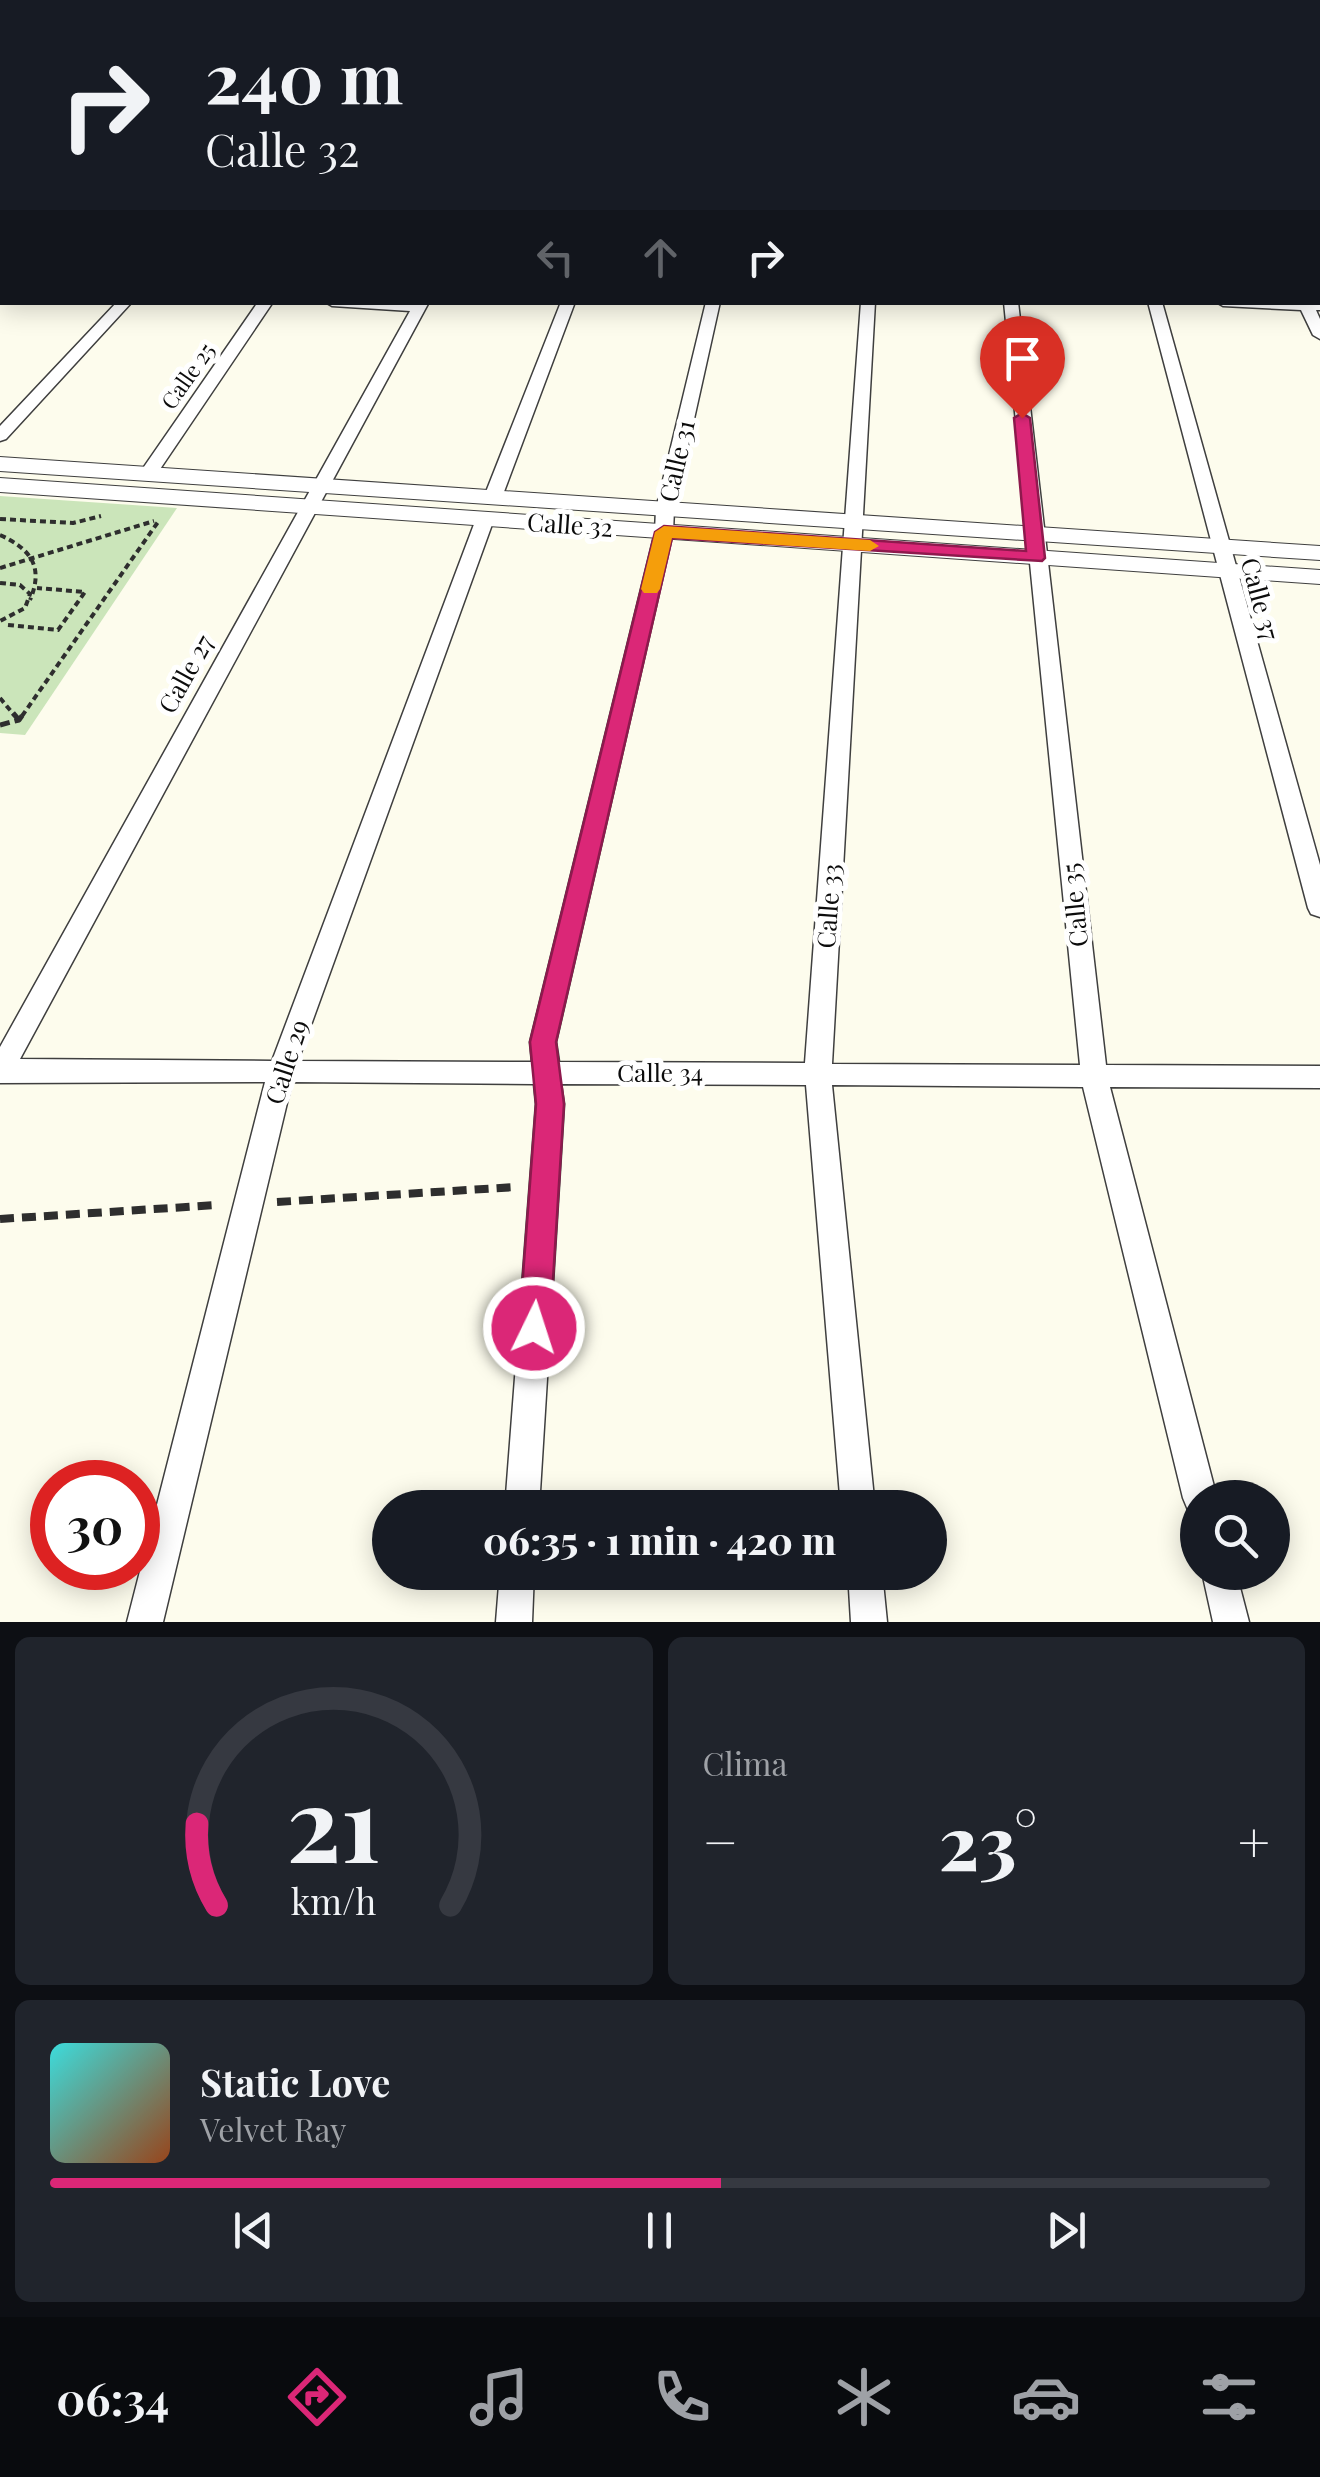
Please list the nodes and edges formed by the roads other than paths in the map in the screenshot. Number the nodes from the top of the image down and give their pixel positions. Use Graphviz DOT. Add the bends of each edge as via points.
graph roads {
  1 [pos="122,305"];
  2 [pos="264,305"];
  3 [pos="421,305"];
  4 [pos="567,305"];
  5 [pos="712,305"];
  6 [pos="868,305"];
  7 [pos="1011,305"];
  8 [pos="1156,305"];
  9 [pos="1310,305"];
  10 [pos="1320,335"];
  11 [pos="0,436"];
  12 [pos="0,464"];
  13 [pos="148,474"];
  14 [pos="0,486"];
  15 [pos="315,496"];
  16 [pos="489,508"];
  17 [pos="665,520"];
  18 [pos="855,533"];
  19 [pos="1034,546"];
  20 [pos="1320,553"];
  21 [pos="1223,558"];
  22 [pos="1320,577"];
  23 [pos="1320,908"];
  24 [pos="0,1070"];
  25 [pos="280,1071"];
  26 [pos="544,1072"];
  27 [pos="818,1074"];
  28 [pos="1094,1075"];
  29 [pos="1320,1077"];
  30 [pos="1195,1480"];
  31 [pos="523,1490"];
  32 [pos="856,1490"];
  33 [pos="516,1590"];
  34 [pos="866,1590"];
  35 [pos="1224,1590"];
  36 [pos="145,1622"];
  37 [pos="514,1622"];
  38 [pos="869,1622"];
  39 [pos="1232,1622"];
  1 -- 11 [label="street"];
  2 -- 13 [label="street, Calle 25"];
  3 -- 15 [label="street, Calle 27"];
  4 -- 16 [label="street, Calle 29"];
  5 -- 17 [label="street, Calle 31"];
  6 -- 18 [label="street, Calle 33"];
  7 -- 19 [label="street, Calle 35"];
  8 -- 21 [label="street, Calle 37"];
  9 -- 10 [label="street"];
  12 -- 13 [label="street, Calle 32"];
  13 -- 15 [label="street, Calle 32"];
  14 -- 15 [label="street, Calle 32"];
  15 -- 16 [label="street, Calle 32"];
  15 -- 24 [label="street, Calle 27"];
  16 -- 17 [label="street, Calle 32"];
  16 -- 25 [label="street, Calle 29"];
  17 -- 18 [label="street, Calle 32"];
  17 -- 26 [label="street, Calle 31" via="543,1042"];
  18 -- 19 [label="street, Calle 32"];
  18 -- 27 [label="street, Calle 33"];
  19 -- 21 [label="street, Calle 32"];
  19 -- 28 [label="street, Calle 35"];
  20 -- 21 [label="street, Calle 32"];
  21 -- 22 [label="street, Calle 32"];
  21 -- 23 [label="street, Calle 37"];
  24 -- 25 [label="street, Calle 34"];
  25 -- 26 [label="street, Calle 34"];
  25 -- 36 [label="street, Calle 29"];
  26 -- 27 [label="street, Calle 34"];
  26 -- 31 [label="street, Calle 31" via="550,1104"];
  27 -- 28 [label="street, Calle 34"];
  27 -- 32 [label="street, Calle 33"];
  28 -- 29 [label="street, Calle 34"];
  28 -- 30 [label="street, Calle 35"];
  33 -- 37 [label="street"];
  34 -- 38 [label="street"];
  35 -- 39 [label="street"];
}
